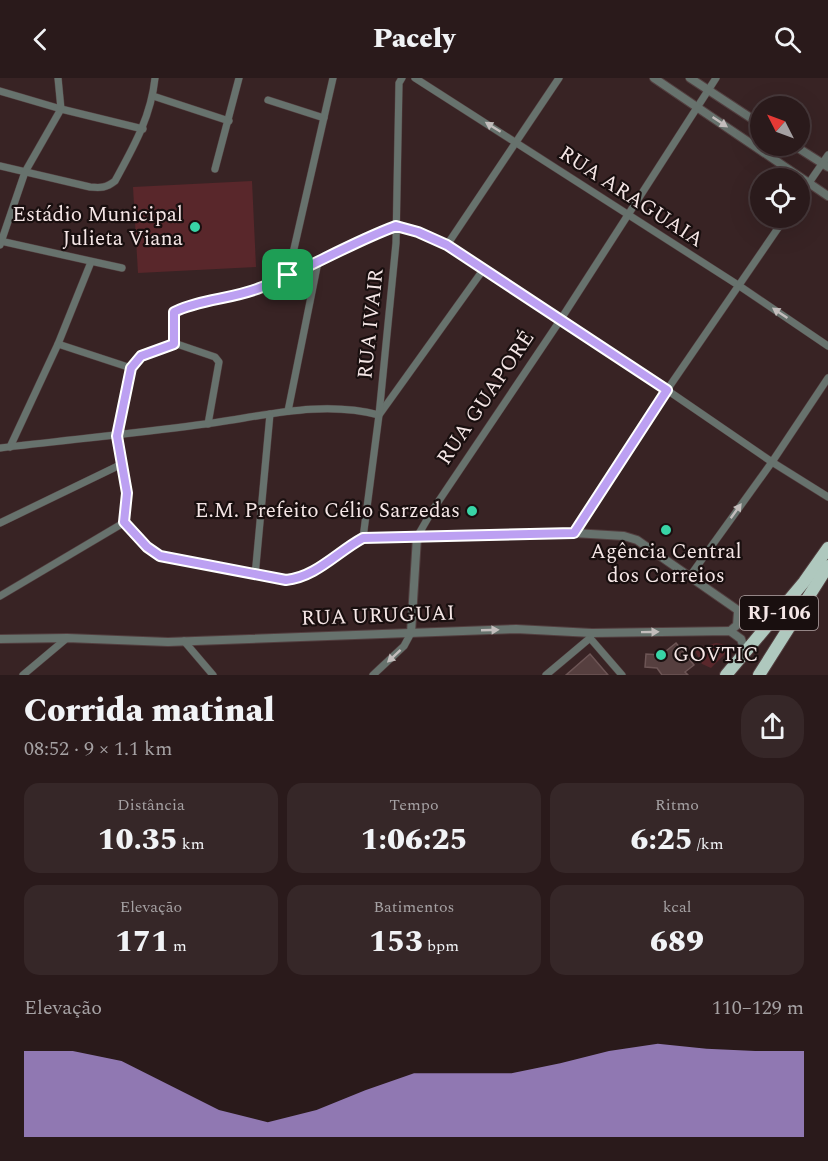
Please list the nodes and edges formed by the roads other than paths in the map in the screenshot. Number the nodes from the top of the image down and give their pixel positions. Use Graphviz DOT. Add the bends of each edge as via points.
graph roads {
  1 [pos="58,78"];
  2 [pos="155,78"];
  3 [pos="239,78"];
  4 [pos="333,78"];
  5 [pos="402,78"];
  6 [pos="415,78"];
  7 [pos="559,78"];
  8 [pos="654,78"];
  9 [pos="690,78"];
  10 [pos="716,78"];
  11 [pos="708,90"];
  12 [pos="0,91"];
  13 [pos="153,96"];
  14 [pos="268,100"];
  15 [pos="697,107"];
  16 [pos="61,109"];
  17 [pos="750,117"];
  18 [pos="324,118"];
  19 [pos="228,121"];
  20 [pos="143,129"];
  21 [pos="515,141"];
  22 [pos="828,155"];
  23 [pos="810,156"];
  24 [pos="825,165"];
  25 [pos="0,166"];
  26 [pos="786,168"];
  27 [pos="215,169"];
  28 [pos="25,172"];
  29 [pos="810,181"];
  30 [pos="810,184"];
  31 [pos="828,196"];
  32 [pos="628,216"];
  33 [pos="396,226"];
  34 [pos="778,228"];
  35 [pos="0,243"];
  36 [pos="447,245"];
  37 [pos="91,262"];
  38 [pos="318,262"];
  39 [pos="122,268"];
  40 [pos="483,270"];
  41 [pos="288,275"];
  42 [pos="738,285"];
  43 [pos="561,319"];
  44 [pos="58,344"];
  45 [pos="174,344"];
  46 [pos="828,346"];
  47 [pos="131,368"];
  48 [pos="828,378"];
  49 [pos="667,390"];
  50 [pos="288,411"];
  51 [pos="270,414"];
  52 [pos="379,415"];
  53 [pos="208,424"];
  54 [pos="117,436"];
  55 [pos="9,447"];
  56 [pos="0,448"];
  57 [pos="772,462"];
  58 [pos="122,464"];
  59 [pos="828,497"];
  60 [pos="124,522"];
  61 [pos="0,523"];
  62 [pos="574,533"];
  63 [pos="417,537"];
  64 [pos="363,538"];
  65 [pos="828,548"];
  66 [pos="828,566"];
  67 [pos="255,576"];
  68 [pos="690,576"];
  69 [pos="0,596"];
  70 [pos="738,612"];
  71 [pos="765,629"];
  72 [pos="730,631"];
  73 [pos="411,633"];
  74 [pos="591,635"];
  75 [pos="67,638"];
  76 [pos="0,639"];
  77 [pos="184,640"];
  78 [pos="745,651"];
  79 [pos="767,662"];
  80 [pos="208,673"];
  81 [pos="726,674"];
  82 [pos="23,675"];
  83 [pos="373,675"];
  84 [pos="546,675"];
  85 [pos="622,675"];
  86 [pos="759,675"];
  1 -- 16 [label="street"];
  2 -- 13 [label="street"];
  3 -- 19 [label="street"];
  4 -- 18 [label="street"];
  5 -- 33 [label="street, RUA IVAIR"];
  21 -- 6 [label="street, RUA ARAGUAIA, one-way"];
  7 -- 21 [label="street"];
  8 -- 15 [label="street"];
  9 -- 11 [label="street"];
  10 -- 11 [label="street, RUA GUAPORÉ"];
  11 -- 15 [label="street, RUA GUAPORÉ"];
  11 -- 17 [label="street"];
  12 -- 16 [label="street"];
  13 -- 19 [label="street"];
  13 -- 20 [label="street"];
  14 -- 18 [label="street"];
  15 -- 26 [label="street, one-way"];
  15 -- 32 [label="street, RUA GUAPORÉ"];
  16 -- 20 [label="street"];
  16 -- 28 [label="street"];
  18 -- 41 [label="street"];
  19 -- 27 [label="street"];
  20 -- 28 [label="street" via="109,186 90,187"];
  21 -- 32 [label="street, RUA ARAGUAIA"];
  21 -- 36 [label="street"];
  22 -- 24 [label="street"];
  23 -- 24 [label="street"];
  24 -- 29 [label="street"];
  25 -- 28 [label="street"];
  28 -- 35 [label="street"];
  30 -- 31 [label="street"];
  32 -- 42 [label="street, RUA ARAGUAIA"];
  32 -- 43 [label="street, RUA GUAPORÉ"];
  33 -- 36 [label="street"];
  33 -- 38 [label="street"];
  33 -- 52 [label="street, RUA IVAIR"];
  34 -- 42 [label="street"];
  35 -- 37 [label="street"];
  36 -- 40 [label="street"];
  37 -- 39 [label="street"];
  37 -- 44 [label="street"];
  38 -- 41 [label="street"];
  38 -- 50 [label="street"];
  40 -- 43 [label="street"];
  40 -- 52 [label="street"];
  41 -- 45 [label="street" via="240,295 176,310 172,314"];
  46 -- 42 [label="street, RUA ARAGUAIA, one-way"];
  42 -- 49 [label="street"];
  43 -- 49 [label="street"];
  43 -- 63 [label="street, RUA GUAPORÉ"];
  44 -- 47 [label="street"];
  44 -- 55 [label="street"];
  45 -- 47 [label="street" via="141,356"];
  45 -- 53 [label="street" via="215,357 219,362"];
  47 -- 54 [label="street"];
  48 -- 57 [label="street"];
  49 -- 57 [label="street"];
  49 -- 62 [label="street"];
  50 -- 51 [label="street"];
  50 -- 52 [label="street" via="339,408"];
  51 -- 53 [label="street"];
  51 -- 67 [label="street"];
  52 -- 64 [label="street, RUA IVAIR"];
  53 -- 54 [label="street"];
  54 -- 55 [label="street"];
  54 -- 58 [label="street"];
  55 -- 56 [label="street"];
  57 -- 59 [label="street"];
  68 -- 57 [label="street, one-way"];
  58 -- 60 [label="street" via="127,493"];
  58 -- 61 [label="street"];
  60 -- 67 [label="street" via="160,556"];
  60 -- 69 [label="street"];
  62 -- 63 [label="street"];
  62 -- 68 [label="street" via="637,540"];
  63 -- 64 [label="street"];
  63 -- 73 [label="street, RUA GUAPORÉ"];
  64 -- 67 [label="street" via="297,579"];
  65 -- 71 [label="highway, RJ-106"];
  66 -- 79 [label="highway, RJ-106"];
  68 -- 70 [label="street"];
  70 -- 71 [label="street"];
  70 -- 72 [label="street" via="737,625"];
  71 -- 78 [label="highway, RJ-106"];
  71 -- 79 [label="highway" via="771,643"];
  74 -- 72 [label="street, RUA URUGUAI, one-way"];
  72 -- 78 [label="street" via="741,639"];
  73 -- 74 [label="street, RUA URUGUAI, one-way" via="516,629"];
  73 -- 77 [label="street, RUA URUGUAI"];
  73 -- 83 [label="street, one-way" via="404,646"];
  74 -- 84 [label="street"];
  74 -- 85 [label="street"];
  75 -- 76 [label="street, RUA URUGUAI"];
  75 -- 77 [label="street, RUA URUGUAI"];
  75 -- 82 [label="street"];
  77 -- 80 [label="street"];
  78 -- 81 [label="highway, RJ-106"];
  79 -- 86 [label="highway, RJ-106"];
}
